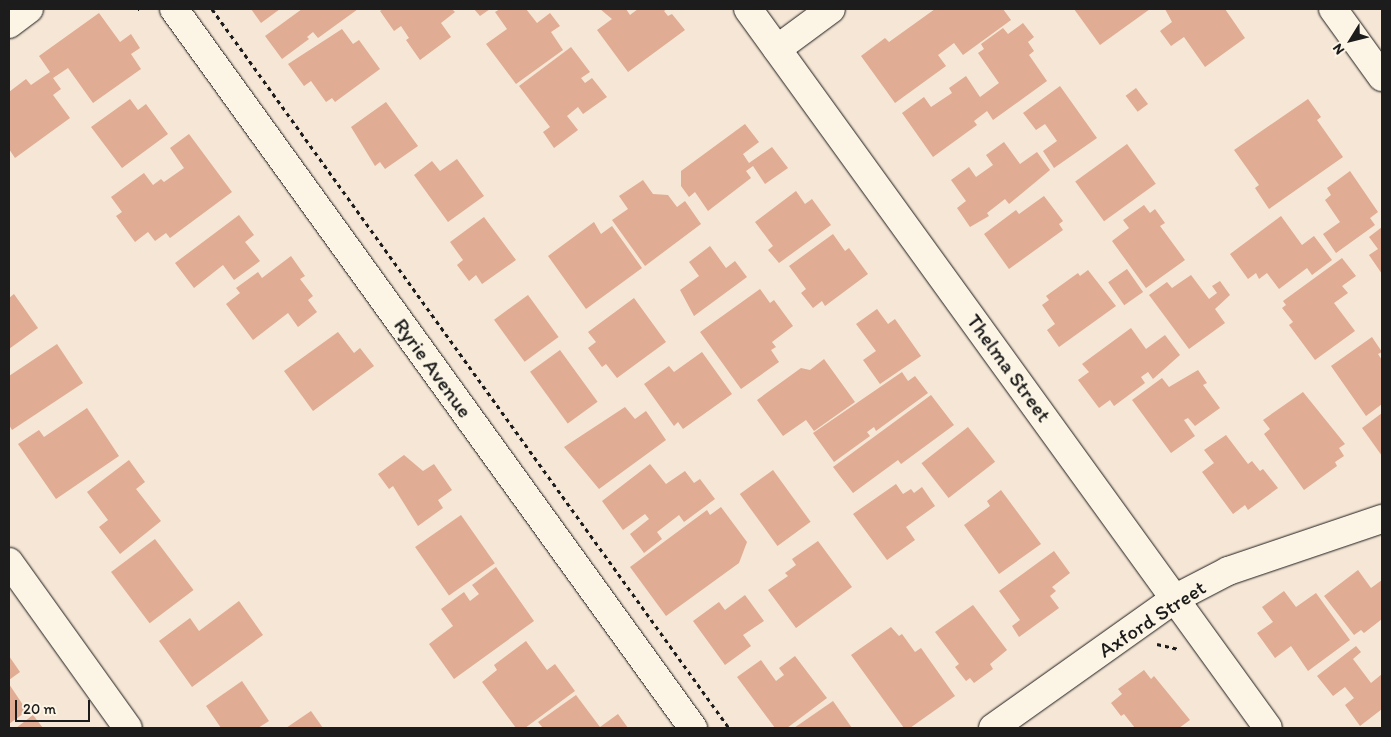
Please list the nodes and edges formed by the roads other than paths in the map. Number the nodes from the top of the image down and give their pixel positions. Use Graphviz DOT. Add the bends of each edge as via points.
graph roads {
  1 [pos="29,9"];
  2 [pos="174,9"];
  3 [pos="748,9"];
  4 [pos="831,9"];
  5 [pos="1333,9"];
  6 [pos="9,24"];
  7 [pos="777,49"];
  8 [pos="1382,76"];
  9 [pos="1382,519"];
  10 [pos="9,562"];
  11 [pos="1176,598"];
  12 [pos="128,728"];
  13 [pos="692,728"];
  14 [pos="993,728"];
  15 [pos="1268,728"];
  1 -- 6 [label="street"];
  2 -- 13 [label="street, Ryrie Avenue"];
  3 -- 7 [label="street, Thelma Street"];
  4 -- 7 [label="street"];
  5 -- 8 [label="street"];
  7 -- 11 [label="street, Thelma Street"];
  9 -- 11 [label="street, Axford Street" via="1228,571"];
  10 -- 12 [label="street"];
  11 -- 14 [label="street, Axford Street"];
  11 -- 15 [label="street, Thelma Street"];
}
